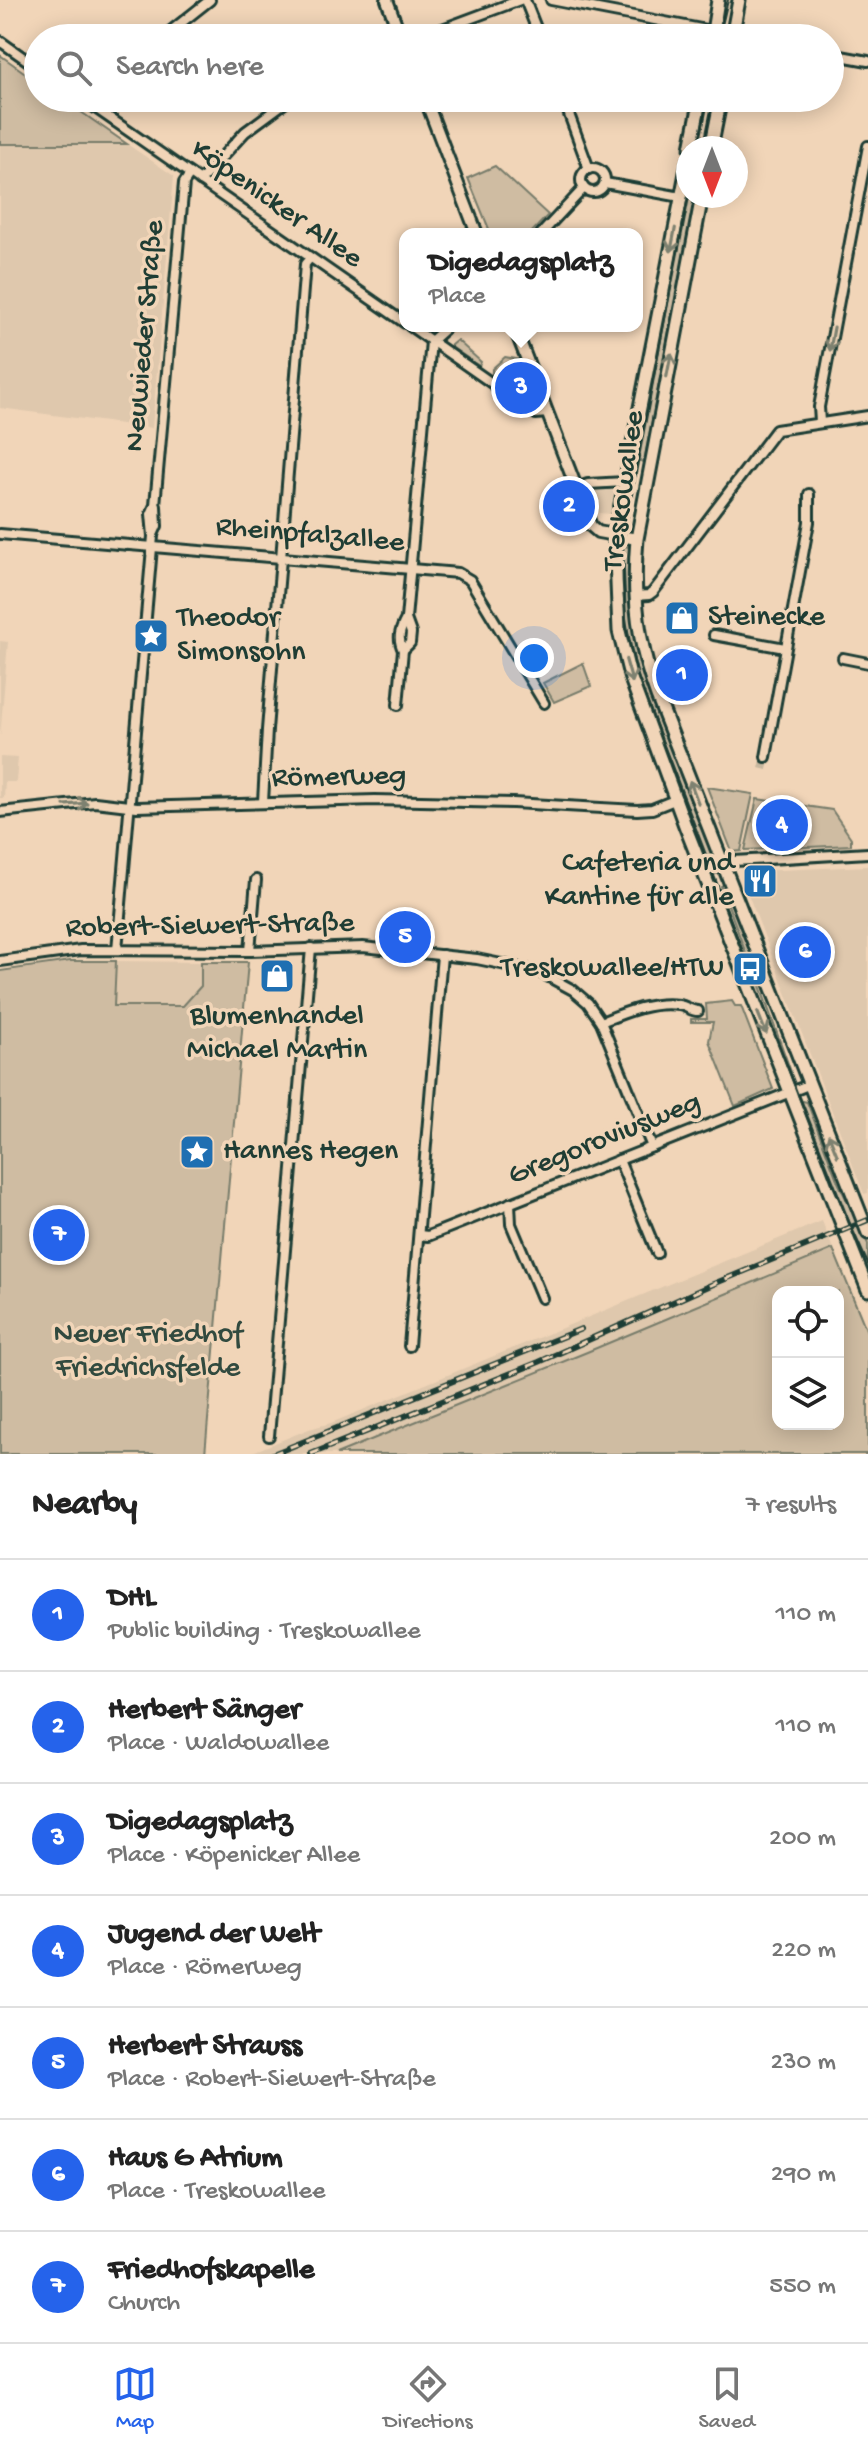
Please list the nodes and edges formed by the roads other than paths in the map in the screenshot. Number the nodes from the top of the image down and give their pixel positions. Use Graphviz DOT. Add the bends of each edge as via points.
graph roads {
  1 [pos="387,0"];
  2 [pos="523,0"];
  3 [pos="551,0"];
  4 [pos="718,0"];
  5 [pos="739,0"];
  6 [pos="206,1"];
  7 [pos="601,5"];
  8 [pos="179,24"];
  9 [pos="396,24"];
  10 [pos="457,24"];
  11 [pos="534,24"];
  12 [pos="671,24"];
  13 [pos="714,24"];
  14 [pos="734,24"];
  15 [pos="0,41"];
  16 [pos="844,57"];
  17 [pos="24,58"];
  18 [pos="868,61"];
  19 [pos="107,112"];
  20 [pos="272,112"];
  21 [pos="430,112"];
  22 [pos="568,112"];
  23 [pos="698,112"];
  24 [pos="718,112"];
  25 [pos="693,136"];
  26 [pos="713,136"];
  27 [pos="868,146"];
  28 [pos="589,169"];
  29 [pos="190,174"];
  30 [pos="200,181"];
  31 [pos="605,183"];
  32 [pos="584,188"];
  33 [pos="676,196"];
  34 [pos="679,208"];
  35 [pos="700,208"];
  36 [pos="475,228"];
  37 [pos="547,228"];
  38 [pos="310,258"];
  39 [pos="399,319"];
  40 [pos="418,332"];
  41 [pos="441,332"];
  42 [pos="516,332"];
  43 [pos="431,341"];
  44 [pos="547,413"];
  45 [pos="868,416"];
  46 [pos="820,422"];
  47 [pos="625,482"];
  48 [pos="576,488"];
  49 [pos="809,494"];
  50 [pos="0,534"];
  51 [pos="615,535"];
  52 [pos="637,539"];
  53 [pos="152,547"];
  54 [pos="281,557"];
  55 [pos="410,568"];
  56 [pos="635,596"];
  57 [pos="714,635"];
  58 [pos="785,648"];
  59 [pos="843,658"];
  60 [pos="868,663"];
  61 [pos="544,703"];
  62 [pos="398,705"];
  63 [pos="766,757"];
  64 [pos="677,799"];
  65 [pos="263,802"];
  66 [pos="129,807"];
  67 [pos="0,812"];
  68 [pos="868,853"];
  69 [pos="722,865"];
  70 [pos="703,872"];
  71 [pos="256,880"];
  72 [pos="311,948"];
  73 [pos="117,950"];
  74 [pos="250,951"];
  75 [pos="442,955"];
  76 [pos="0,961"];
  77 [pos="698,1011"];
  78 [pos="601,1022"];
  79 [pos="808,1085"];
  80 [pos="789,1092"];
  81 [pos="652,1147"];
  82 [pos="619,1160"];
  83 [pos="510,1203"];
  84 [pos="868,1233"];
  85 [pos="419,1235"];
  86 [pos="657,1253"];
  87 [pos="868,1290"];
  88 [pos="542,1298"];
  89 [pos="409,1346"];
  90 [pos="269,1436"];
  1 -- 9 [label="street"];
  2 -- 10 [label="street"];
  2 -- 11 [label="street"];
  3 -- 7 [label="street"];
  4 -- 13 [label="main road"];
  5 -- 14 [label="main road"];
  6 -- 8 [label="street"];
  7 -- 12 [label="street"];
  15 -- 17 [label="street"];
  16 -- 18 [label="street"];
  19 -- 29 [label="street, Köpenicker Allee"];
  20 -- 30 [label="street" via="245,132"];
  21 -- 36 [label="street"];
  22 -- 28 [label="street"];
  23 -- 25 [label="main road"];
  24 -- 26 [label="main road"];
  27 -- 46 [label="street, one-way"];
  28 -- 31 [label="street" via="600,170"];
  28 -- 32 [label="street" via="581,177"];
  29 -- 30 [label="street, Köpenicker Allee"];
  29 -- 53 [label="street, Neuwieder Straße" via="184,183"];
  30 -- 38 [label="street, Köpenicker Allee"];
  31 -- 32 [label="street" via="597,192"];
  31 -- 33 [label="street"];
  32 -- 37 [label="street"];
  34 -- 47 [label="main road, Treskowallee, one-way"];
  52 -- 35 [label="main road, Treskowallee, one-way"];
  38 -- 39 [label="street, Köpenicker Allee"];
  38 -- 54 [label="street" via="305,264"];
  40 -- 43 [label="street, Köpenicker Allee"];
  41 -- 43 [label="street"];
  42 -- 44 [label="street"];
  43 -- 44 [label="street, Köpenicker Allee" via="536,414"];
  43 -- 55 [label="street"];
  44 -- 48 [label="street"];
  45 -- 46 [label="street"];
  46 -- 56 [label="street" via="776,430 653,592"];
  47 -- 48 [label="street"];
  47 -- 51 [label="main road, Treskowallee"];
  48 -- 51 [label="street" via="591,526"];
  49 -- 58 [label="street" via="809,522"];
  50 -- 53 [label="street, Rheinpfalzallee"];
  51 -- 52 [label="street"];
  51 -- 64 [label="main road, Treskowallee, one-way" via="623,651"];
  52 -- 56 [label="main road, Treskowallee"];
  53 -- 54 [label="street, Rheinpfalzallee"];
  53 -- 66 [label="street, Neuwieder Straße"];
  54 -- 55 [label="street, Rheinpfalzallee"];
  54 -- 65 [label="street"];
  55 -- 61 [label="street, Rheinpfalzallee" via="458,573 470,580"];
  55 -- 62 [label="street" via="406,619 411,633 403,650"];
  69 -- 56 [label="main road, Treskowallee, one-way" via="649,675"];
  57 -- 58 [label="street"];
  58 -- 63 [label="street"];
  59 -- 60 [label="street"];
  64 -- 65 [label="street, Römerweg" via="637,810 449,801"];
  64 -- 70 [label="main road, Treskowallee"];
  65 -- 66 [label="street, Römerweg"];
  67 -- 66 [label="street, Römerweg, one-way" via="95,802"];
  66 -- 73 [label="street, Neuwieder Straße"];
  68 -- 69 [label="street"];
  69 -- 70 [label="street"];
  69 -- 79 [label="main road, Treskowallee"];
  70 -- 80 [label="main road, Treskowallee, one-way"];
  71 -- 74 [label="street"];
  72 -- 74 [label="street, Robert-Siewert-Straße"];
  72 -- 75 [label="street, Robert-Siewert-Straße"];
  72 -- 90 [label="street"];
  73 -- 74 [label="street, Robert-Siewert-Straße"];
  73 -- 76 [label="street, Robert-Siewert-Straße"];
  75 -- 78 [label="street, Robert-Siewert-Straße" via="551,976 588,1003"];
  75 -- 85 [label="street"];
  77 -- 78 [label="street" via="657,1005"];
  78 -- 81 [label="street, Robert-Siewert-Straße"];
  79 -- 80 [label="street, Gregoroviusweg"];
  84 -- 79 [label="main road, Treskowallee, one-way"];
  80 -- 81 [label="street, Gregoroviusweg"];
  80 -- 87 [label="main road, Treskowallee"];
  81 -- 82 [label="street, Gregoroviusweg"];
  82 -- 83 [label="street, Gregoroviusweg"];
  82 -- 86 [label="street"];
  83 -- 85 [label="street, Gregoroviusweg"];
  83 -- 88 [label="street" via="511,1224"];
  85 -- 89 [label="street"];
}
